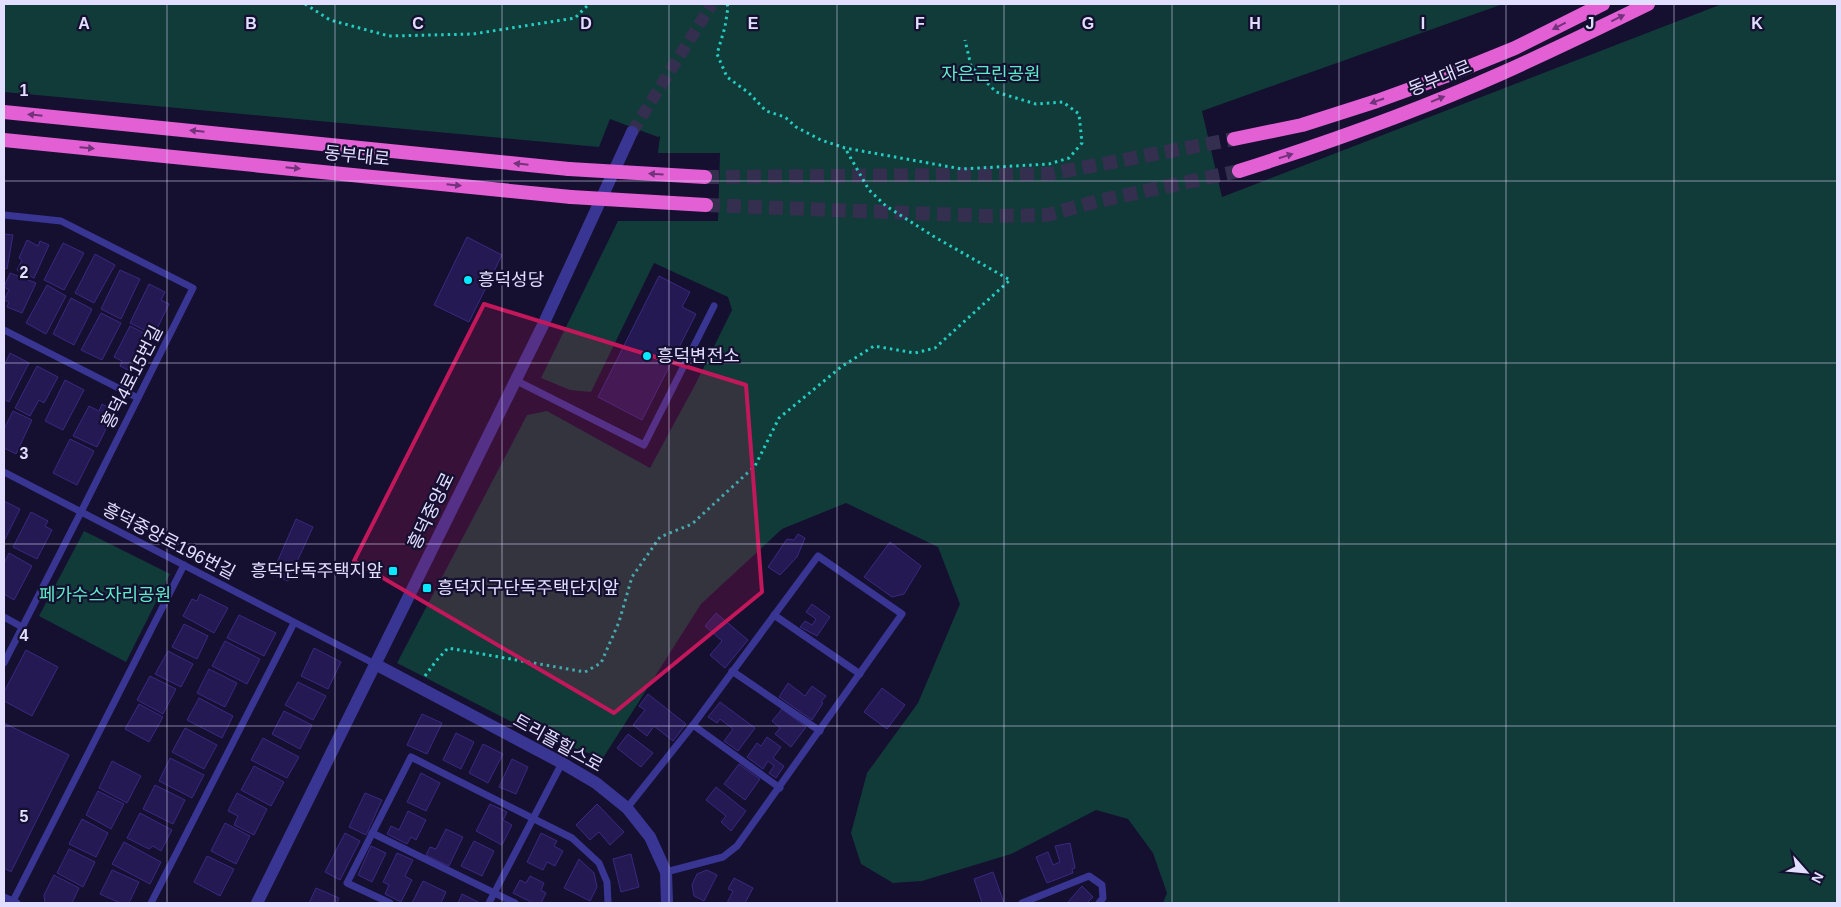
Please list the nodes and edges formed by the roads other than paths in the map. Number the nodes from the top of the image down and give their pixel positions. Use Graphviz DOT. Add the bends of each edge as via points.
graph roads {
  1 [pos="1603,4"];
  2 [pos="1648,4"];
  3 [pos="4,112"];
  4 [pos="632,132"];
  5 [pos="1234,139"];
  6 [pos="4,140"];
  7 [pos="1239,171"];
  8 [pos="705,177"];
  9 [pos="706,205"];
  10 [pos="4,215"];
  11 [pos="714,306"];
  12 [pos="4,330"];
  13 [pos="516,380"];
  14 [pos="138,398"];
  15 [pos="4,472"];
  16 [pos="82,512"];
  17 [pos="184,565"];
  18 [pos="774,615"];
  19 [pos="4,617"];
  20 [pos="294,622"];
  21 [pos="22,627"];
  22 [pos="4,663"];
  23 [pos="375,664"];
  24 [pos="732,671"];
  25 [pos="860,674"];
  26 [pos="693,725"];
  27 [pos="820,731"];
  28 [pos="562,763"];
  29 [pos="780,788"];
  30 [pos="627,808"];
  31 [pos="533,817"];
  32 [pos="372,833"];
  33 [pos="666,872"];
  34 [pos="494,893"];
  35 [pos="4,897"];
  36 [pos="15,902"];
  37 [pos="151,903"];
  38 [pos="257,903"];
  39 [pos="390,903"];
  40 [pos="489,903"];
  41 [pos="515,903"];
  42 [pos="608,903"];
  43 [pos="667,903"];
  44 [pos="1022,903"];
  45 [pos="1099,903"];
  1 -- 5 [label="highway, 동부대로, one-way" via="1515,48 1377,102 1302,125"];
  7 -- 2 [label="highway, 동부대로, one-way" via="1412,110 1499,74"];
  8 -- 3 [label="highway, 동부대로, one-way, bridge" via="569,169"];
  4 -- 13 [label="street, 흥덕중앙로"];
  6 -- 9 [label="highway, 동부대로, one-way, bridge" via="571,197"];
  10 -- 14 [label="lane, 흥덕4로15번길" via="61,220 193,288"];
  11 -- 13 [label="lane" via="644,445"];
  12 -- 14 [label="lane"];
  13 -- 23 [label="street, 흥덕중앙로"];
  14 -- 16 [label="lane, 흥덕4로15번길"];
  15 -- 16 [label="lane, 흥덕중앙로196번길"];
  16 -- 17 [label="lane, 흥덕중앙로196번길"];
  16 -- 21 [label="lane, 흥덕4로15번길"];
  17 -- 20 [label="lane, 흥덕중앙로196번길"];
  17 -- 36 [label="lane"];
  18 -- 24 [label="lane"];
  18 -- 25 [label="lane"];
  18 -- 25 [label="lane" via="818,556 826,561 902,614"];
  19 -- 21 [label="lane"];
  20 -- 23 [label="lane, 흥덕중앙로196번길"];
  20 -- 37 [label="lane"];
  21 -- 22 [label="lane, 흥덕4로15번길"];
  23 -- 28 [label="street, 트리플힐스로"];
  23 -- 38 [label="street, 흥덕중앙로"];
  24 -- 26 [label="lane"];
  24 -- 27 [label="lane"];
  25 -- 27 [label="lane"];
  26 -- 29 [label="lane"];
  26 -- 30 [label="lane"];
  27 -- 29 [label="lane"];
  28 -- 30 [label="street, 트리플힐스로" via="596,783"];
  28 -- 31 [label="lane"];
  29 -- 33 [label="lane" via="737,846 723,857"];
  30 -- 33 [label="street, 트리플힐스로" via="650,838"];
  31 -- 32 [label="lane" via="411,757"];
  31 -- 34 [label="lane"];
  31 -- 42 [label="lane" via="572,838 599,863 607,882"];
  32 -- 34 [label="lane"];
  32 -- 39 [label="lane" via="348,883"];
  33 -- 43 [label="street, 트리플힐스로"];
  34 -- 40 [label="lane"];
  34 -- 41 [label="lane"];
  35 -- 36 [label="lane"];
  44 -- 45 [label="lane" via="1089,876 1102,885 1103,898"];
}
